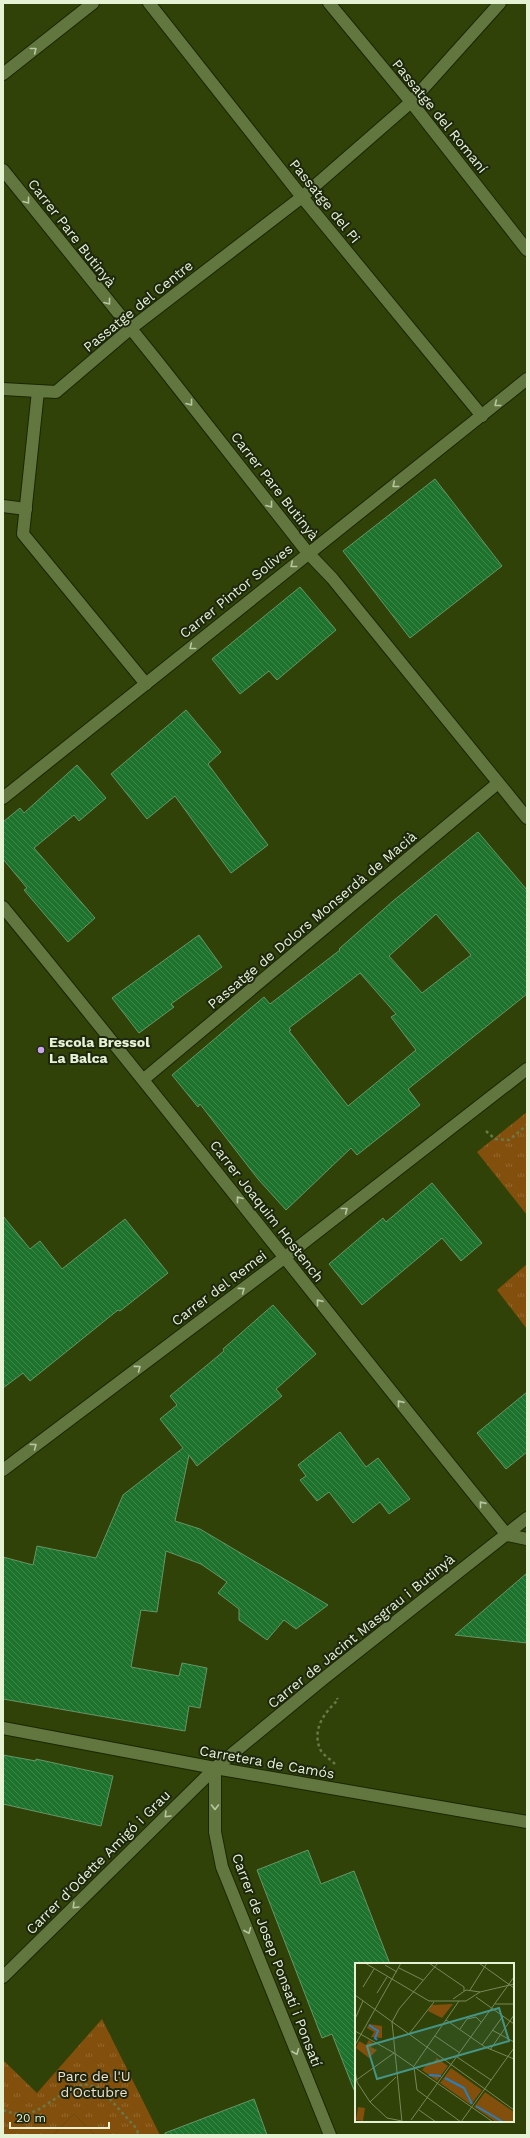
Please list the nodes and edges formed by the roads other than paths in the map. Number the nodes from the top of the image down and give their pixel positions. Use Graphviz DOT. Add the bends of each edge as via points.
graph roads {
  1 [pos="93,3"];
  2 [pos="149,3"];
  3 [pos="329,3"];
  4 [pos="500,3"];
  5 [pos="3,74"];
  6 [pos="411,102"];
  7 [pos="3,170"];
  8 [pos="302,197"];
  9 [pos="527,250"];
  10 [pos="130,330"];
  11 [pos="527,379"];
  12 [pos="3,389"];
  13 [pos="38,391"];
  14 [pos="482,416"];
  15 [pos="3,506"];
  16 [pos="26,509"];
  17 [pos="308,553"];
  18 [pos="146,684"];
  19 [pos="498,783"];
  20 [pos="3,798"];
  21 [pos="527,818"];
  22 [pos="3,907"];
  23 [pos="527,1069"];
  24 [pos="144,1079"];
  25 [pos="284,1258"];
  26 [pos="4,1468"];
  27 [pos="527,1518"];
  28 [pos="507,1534"];
  29 [pos="527,1539"];
  30 [pos="3,1728"];
  31 [pos="215,1768"];
  32 [pos="527,1822"];
  33 [pos="3,1977"];
  34 [pos="330,2135"];
  5 -- 1 [label="street, one-way"];
  2 -- 8 [label="street, Passatge del Pi"];
  3 -- 6 [label="street, Passatge del Romaní"];
  4 -- 6 [label="street, Passatge del Centre"];
  6 -- 8 [label="street, Passatge del Centre"];
  6 -- 9 [label="street, Passatge del Romaní"];
  7 -- 10 [label="street, Carrer Pare Butinyà, one-way"];
  8 -- 10 [label="street, Passatge del Centre"];
  8 -- 14 [label="street, Passatge del Pi"];
  10 -- 13 [label="street, Passatge del Centre" via="56,392"];
  10 -- 17 [label="street, Carrer Pare Butinyà, one-way"];
  11 -- 14 [label="street, Carrer Pintor Solives, one-way"];
  12 -- 13 [label="street, Passatge del Centre"];
  13 -- 16 [label="street"];
  14 -- 17 [label="street, Carrer Pintor Solives, one-way"];
  15 -- 16 [label="street"];
  16 -- 18 [label="street" via="23,534"];
  17 -- 18 [label="street, Carrer Pintor Solives, one-way"];
  17 -- 19 [label="street, Carrer Pare Butinyà" via="332,578"];
  18 -- 20 [label="street, Carrer Pintor Solives"];
  19 -- 21 [label="street, Carrer Pare Butinyà"];
  19 -- 24 [label="street, Passatge de Dolors Monserdà de Macià"];
  22 -- 24 [label="street, Carrer Joaquim Hostench"];
  25 -- 23 [label="street, Carrer del Remei, one-way"];
  25 -- 24 [label="street, Carrer Joaquim Hostench, one-way"];
  26 -- 25 [label="street, Carrer del Remei, one-way"];
  28 -- 25 [label="street, Carrer Joaquim Hostench, one-way"];
  27 -- 28 [label="street, Carrer de Jacint Masgrau i Butinyà"];
  28 -- 29 [label="street"];
  28 -- 31 [label="street, Carrer de Jacint Masgrau i Butinyà" via="322,1678"];
  30 -- 31 [label="street, Carretera de Camós"];
  31 -- 32 [label="street, Carretera de Camós"];
  31 -- 33 [label="street, Carrer d'Odette Amigó i Grau, one-way"];
  31 -- 34 [label="street, Carrer de Josep Ponsatí i Ponsatí, one-way" via="215,1832 222,1867"];
}
